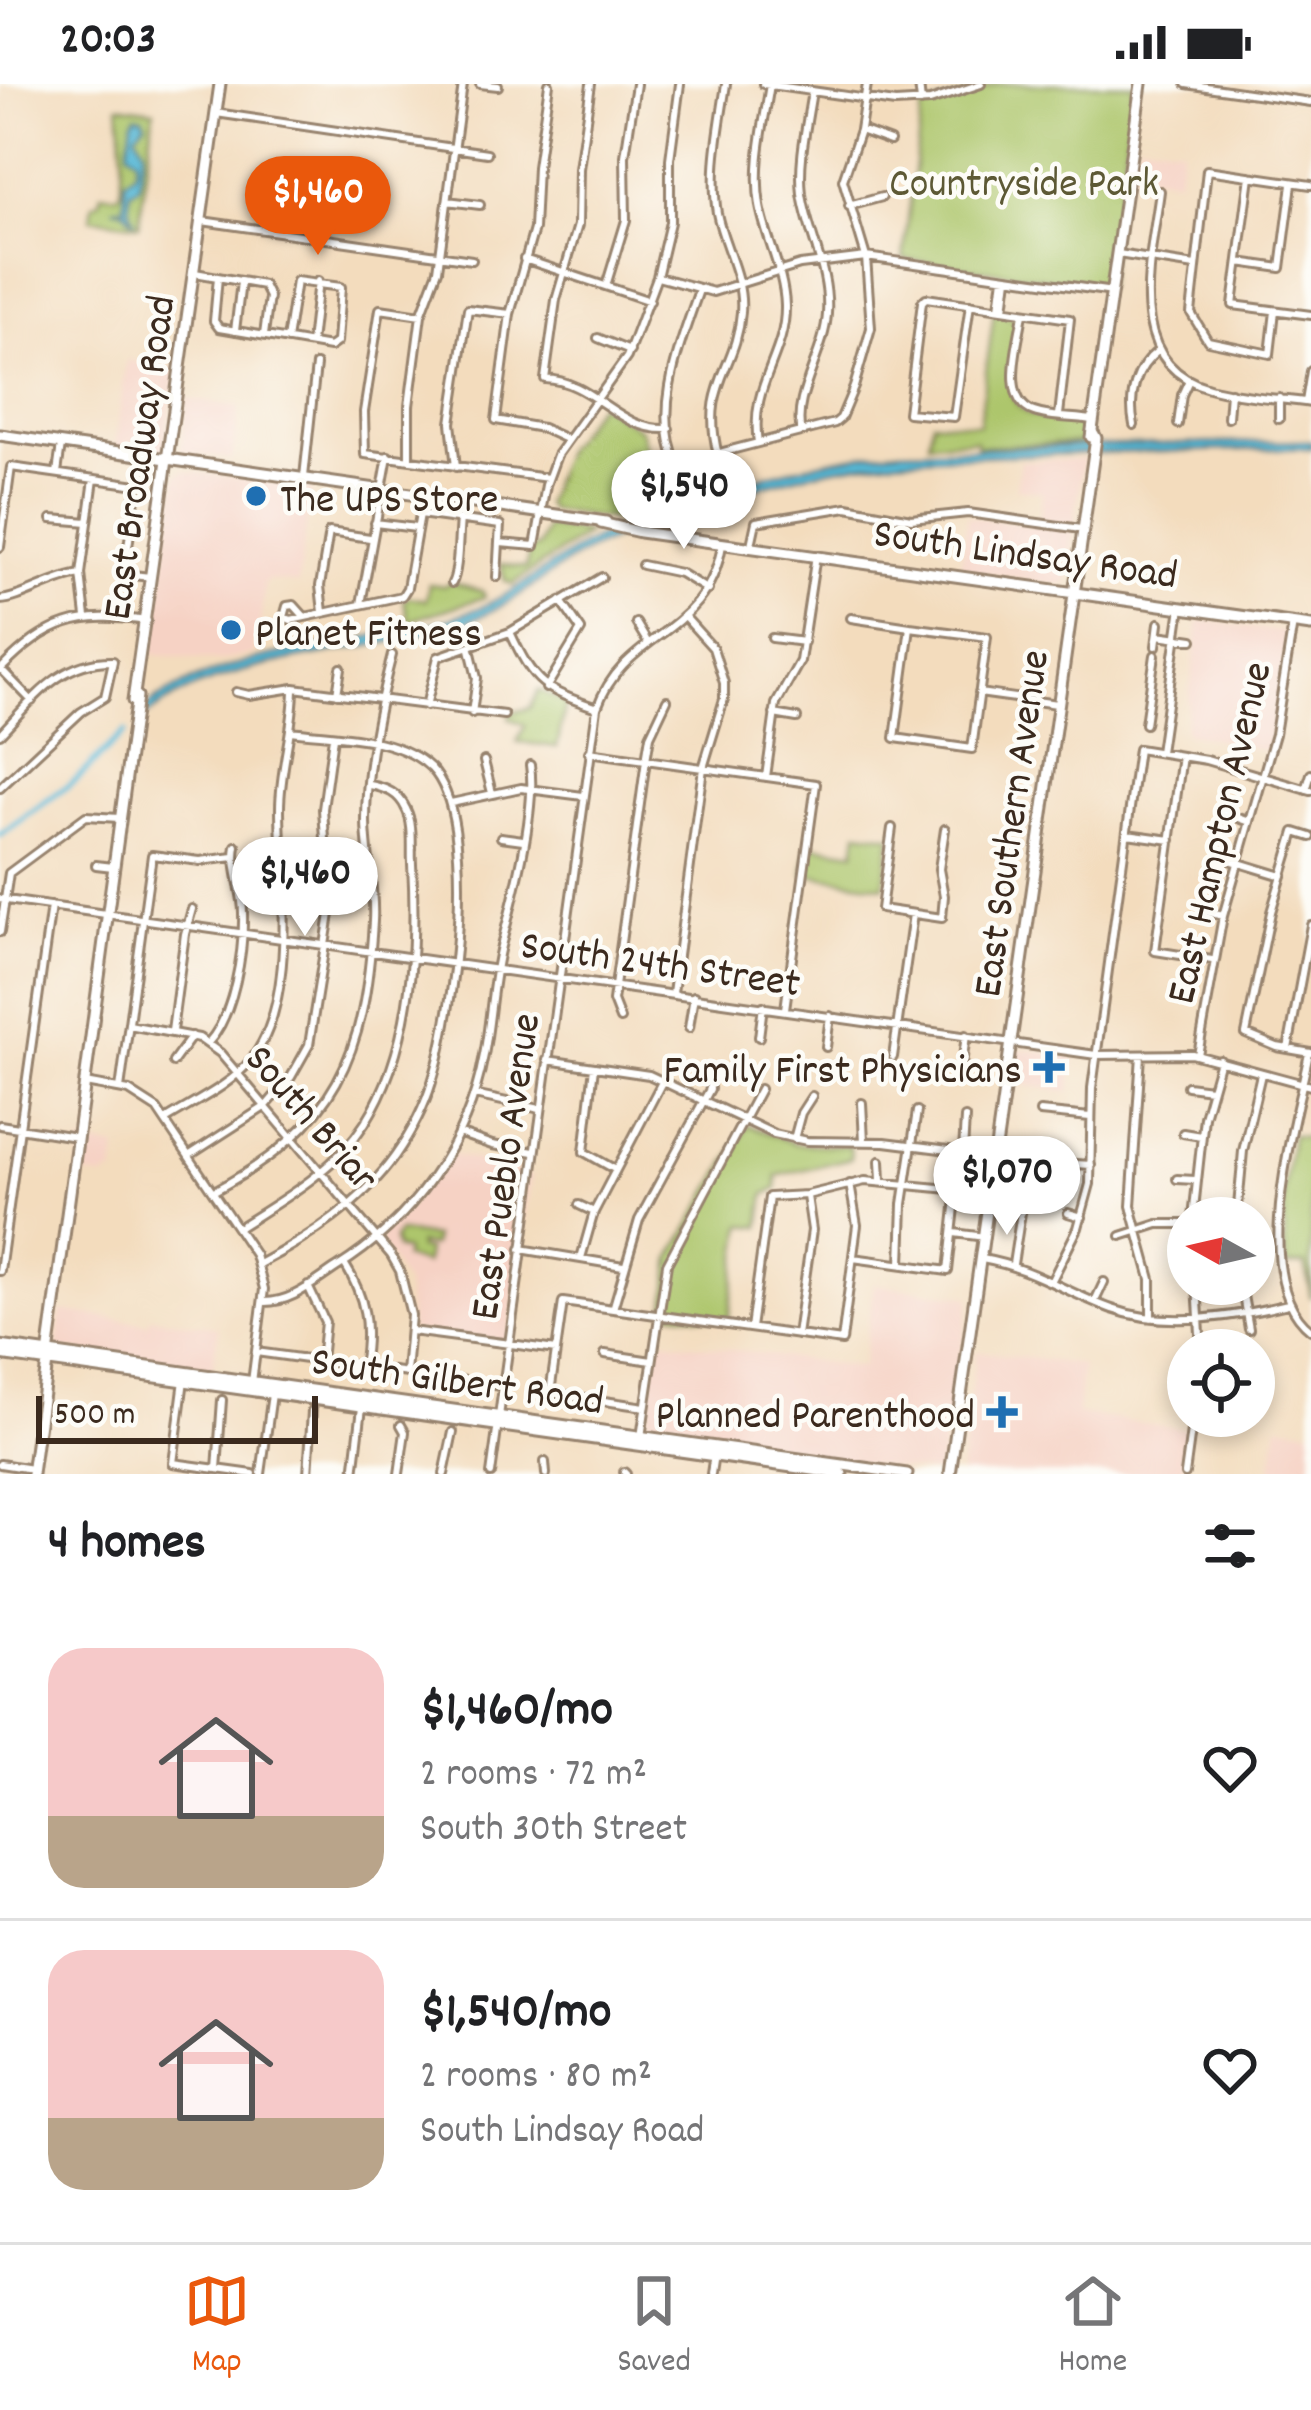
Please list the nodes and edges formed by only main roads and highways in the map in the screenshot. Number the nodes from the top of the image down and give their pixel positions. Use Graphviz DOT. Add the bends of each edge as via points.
graph roads {
  1 [pos="220,84"];
  2 [pos="1141,84"];
  3 [pos="0,435"];
  4 [pos="170,461"];
  5 [pos="1072,591"];
  6 [pos="1311,626"];
  7 [pos="0,1346"];
  8 [pos="0,1355"];
  9 [pos="46,1357"];
  10 [pos="141,1366"];
  11 [pos="170,1370"];
  12 [pos="110,1371"];
  13 [pos="150,1376"];
  14 [pos="184,1377"];
  15 [pos="272,1390"];
  16 [pos="498,1420"];
  17 [pos="641,1437"];
  18 [pos="597,1439"];
  19 [pos="714,1451"];
  20 [pos="842,1471"];
  21 [pos="32,1472"];
  22 [pos="907,1474"];
  23 [pos="950,1474"];
  1 -- 4 [label="main road, East Broadway Road"];
  2 -- 5 [label="main road, East Southern Avenue"];
  3 -- 4 [label="main road, South Lindsay Road"];
  4 -- 5 [label="main road, South Lindsay Road"];
  4 -- 9 [label="main road, East Broadway Road"];
  5 -- 6 [label="main road, South Lindsay Road"];
  5 -- 23 [label="main road, East Southern Avenue"];
  7 -- 9 [label="main road, South Gilbert Road"];
  8 -- 9 [label="main road, South Gilbert Road"];
  9 -- 10 [label="main road, South Gilbert Road"];
  9 -- 12 [label="main road, South Gilbert Road"];
  9 -- 21 [label="main road, East Broadway Road"];
  10 -- 11 [label="main road, South Gilbert Road"];
  10 -- 12 [label="main road"];
  11 -- 13 [label="main road"];
  11 -- 14 [label="main road, South Gilbert Road"];
  12 -- 13 [label="main road, South Gilbert Road"];
  13 -- 14 [label="main road, South Gilbert Road"];
  14 -- 15 [label="main road, South Gilbert Road"];
  15 -- 16 [label="main road, South Gilbert Road"];
  15 -- 16 [label="main road, South Gilbert Road"];
  16 -- 17 [label="main road, South Gilbert Road"];
  16 -- 18 [label="main road, South Gilbert Road"];
  17 -- 18 [label="main road"];
  17 -- 19 [label="main road, South Gilbert Road"];
  18 -- 19 [label="main road, South Gilbert Road"];
  19 -- 20 [label="main road, South Gilbert Road"];
  20 -- 22 [label="main road, South Gilbert Road"];
}
